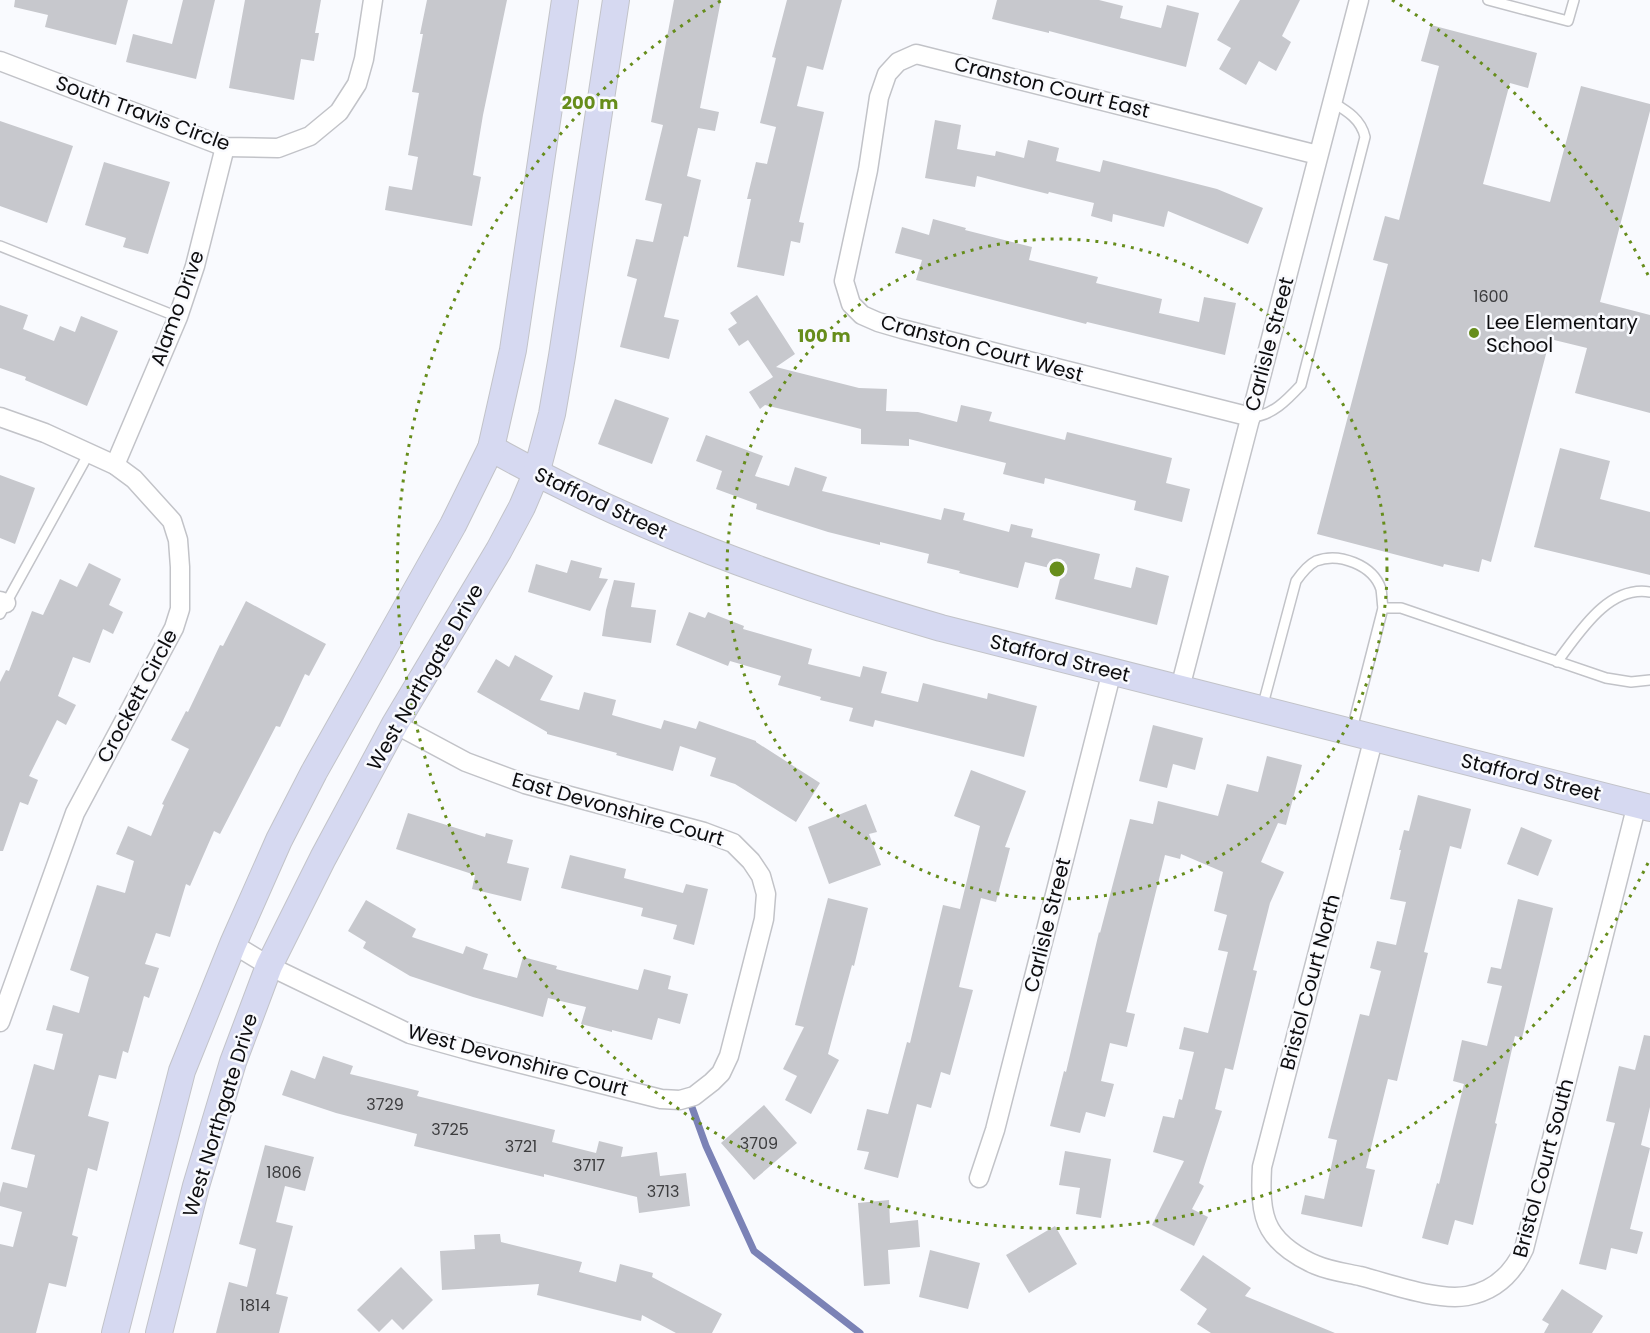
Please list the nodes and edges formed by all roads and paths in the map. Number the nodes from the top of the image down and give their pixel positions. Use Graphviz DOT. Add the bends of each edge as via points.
graph roads {
  1 [pos="374,0"];
  2 [pos="565,0"];
  3 [pos="616,0"];
  4 [pos="1359,0"];
  5 [pos="1488,0"];
  6 [pos="1574,0"];
  7 [pos="0,61"];
  8 [pos="1332,102"];
  9 [pos="225,147"];
  10 [pos="1318,155"];
  11 [pos="868,170"];
  12 [pos="0,246"];
  13 [pos="178,317"];
  14 [pos="0,417"];
  15 [pos="1251,417"];
  16 [pos="491,448"];
  17 [pos="89,453"];
  18 [pos="115,465"];
  19 [pos="536,474"];
  20 [pos="1650,592"];
  21 [pos="2,606"];
  22 [pos="1383,608"];
  23 [pos="1557,662"];
  24 [pos="1112,671"];
  25 [pos="1650,680"];
  26 [pos="1180,688"];
  27 [pos="1262,709"];
  28 [pos="395,724"];
  29 [pos="1363,735"];
  30 [pos="1644,806"];
  31 [pos="233,944"];
  32 [pos="269,966"];
  33 [pos="748,985"];
  34 [pos="0,1022"];
  35 [pos="979,1178"];
  36 [pos="1269,1228"];
  37 [pos="115,1333"];
  38 [pos="159,1333"];
  1 -- 9 [label="street, South Travis Circle" via="357,84 339,112 310,136 278,148"];
  2 -- 16 [label="main road" via="513,350"];
  3 -- 19 [label="main road, West Northgate Drive" via="562,356"];
  4 -- 8 [label="street, Carlisle Street"];
  5 -- 6 [label="lane" via="1568,21"];
  7 -- 9 [label="street, South Travis Circle"];
  8 -- 10 [label="street, Carlisle Street"];
  8 -- 15 [label="lane" via="1350,113 1363,127 1365,137 1301,385 1263,416"];
  9 -- 13 [label="street, Alamo Drive"];
  10 -- 11 [label="street, Cranston Court East" via="916,54 898,62 887,74 879,98"];
  10 -- 15 [label="street, Carlisle Street"];
  11 -- 15 [label="street, Cranston Court West" via="844,281 851,304 862,315 902,329"];
  12 -- 13 [label="lane"];
  13 -- 18 [label="street, Alamo Drive"];
  14 -- 17 [label="street, Crockett Circle"];
  15 -- 26 [label="street, Carlisle Street"];
  16 -- 19 [label="main road, Stafford Street"];
  16 -- 31 [label="main road" via="453,525 314,772"];
  17 -- 18 [label="street, Crockett Circle"];
  17 -- 21 [label="lane"];
  18 -- 34 [label="street, Crockett Circle" via="134,479 172,521 178,540 180,609 174,628 75,813"];
  19 -- 24 [label="main road, Stafford Street" via="696,547 782,578 940,628"];
  19 -- 28 [label="main road, West Northgate Drive" via="499,550"];
  20 -- 23 [label="lane" via="1627,592 1608,604 1584,626"];
  22 -- 23 [label="lane" via="1401,608"];
  22 -- 27 [label="lane" via="1380,588 1362,566 1328,559 1306,568 1296,581"];
  22 -- 29 [label="lane"];
  23 -- 25 [label="lane" via="1606,678"];
  24 -- 26 [label="main road, Stafford Street"];
  24 -- 35 [label="street, Carlisle Street" via="998,1119"];
  26 -- 27 [label="main road, Stafford Street"];
  27 -- 29 [label="main road, Stafford Street"];
  28 -- 32 [label="main road, West Northgate Drive"];
  28 -- 33 [label="street, East Devonshire Court" via="466,762 516,780 733,843 761,876 766,894 764,920"];
  29 -- 30 [label="main road, Stafford Street"];
  29 -- 36 [label="street, Bristol Court North" via="1262,1167 1261,1187"];
  30 -- 36 [label="street, Bristol Court South" via="1517,1264 1500,1282 1484,1291 1466,1296 1426,1293 1318,1266 1291,1251"];
  31 -- 32 [label="street, West Devonshire Court"];
  31 -- 37 [label="main road" via="183,1071"];
  32 -- 33 [label="street, West Devonshire Court" via="410,1034 661,1099 680,1100 694,1096 721,1073"];
  32 -- 38 [label="main road, West Northgate Drive" via="233,1062 196,1186"];
}
